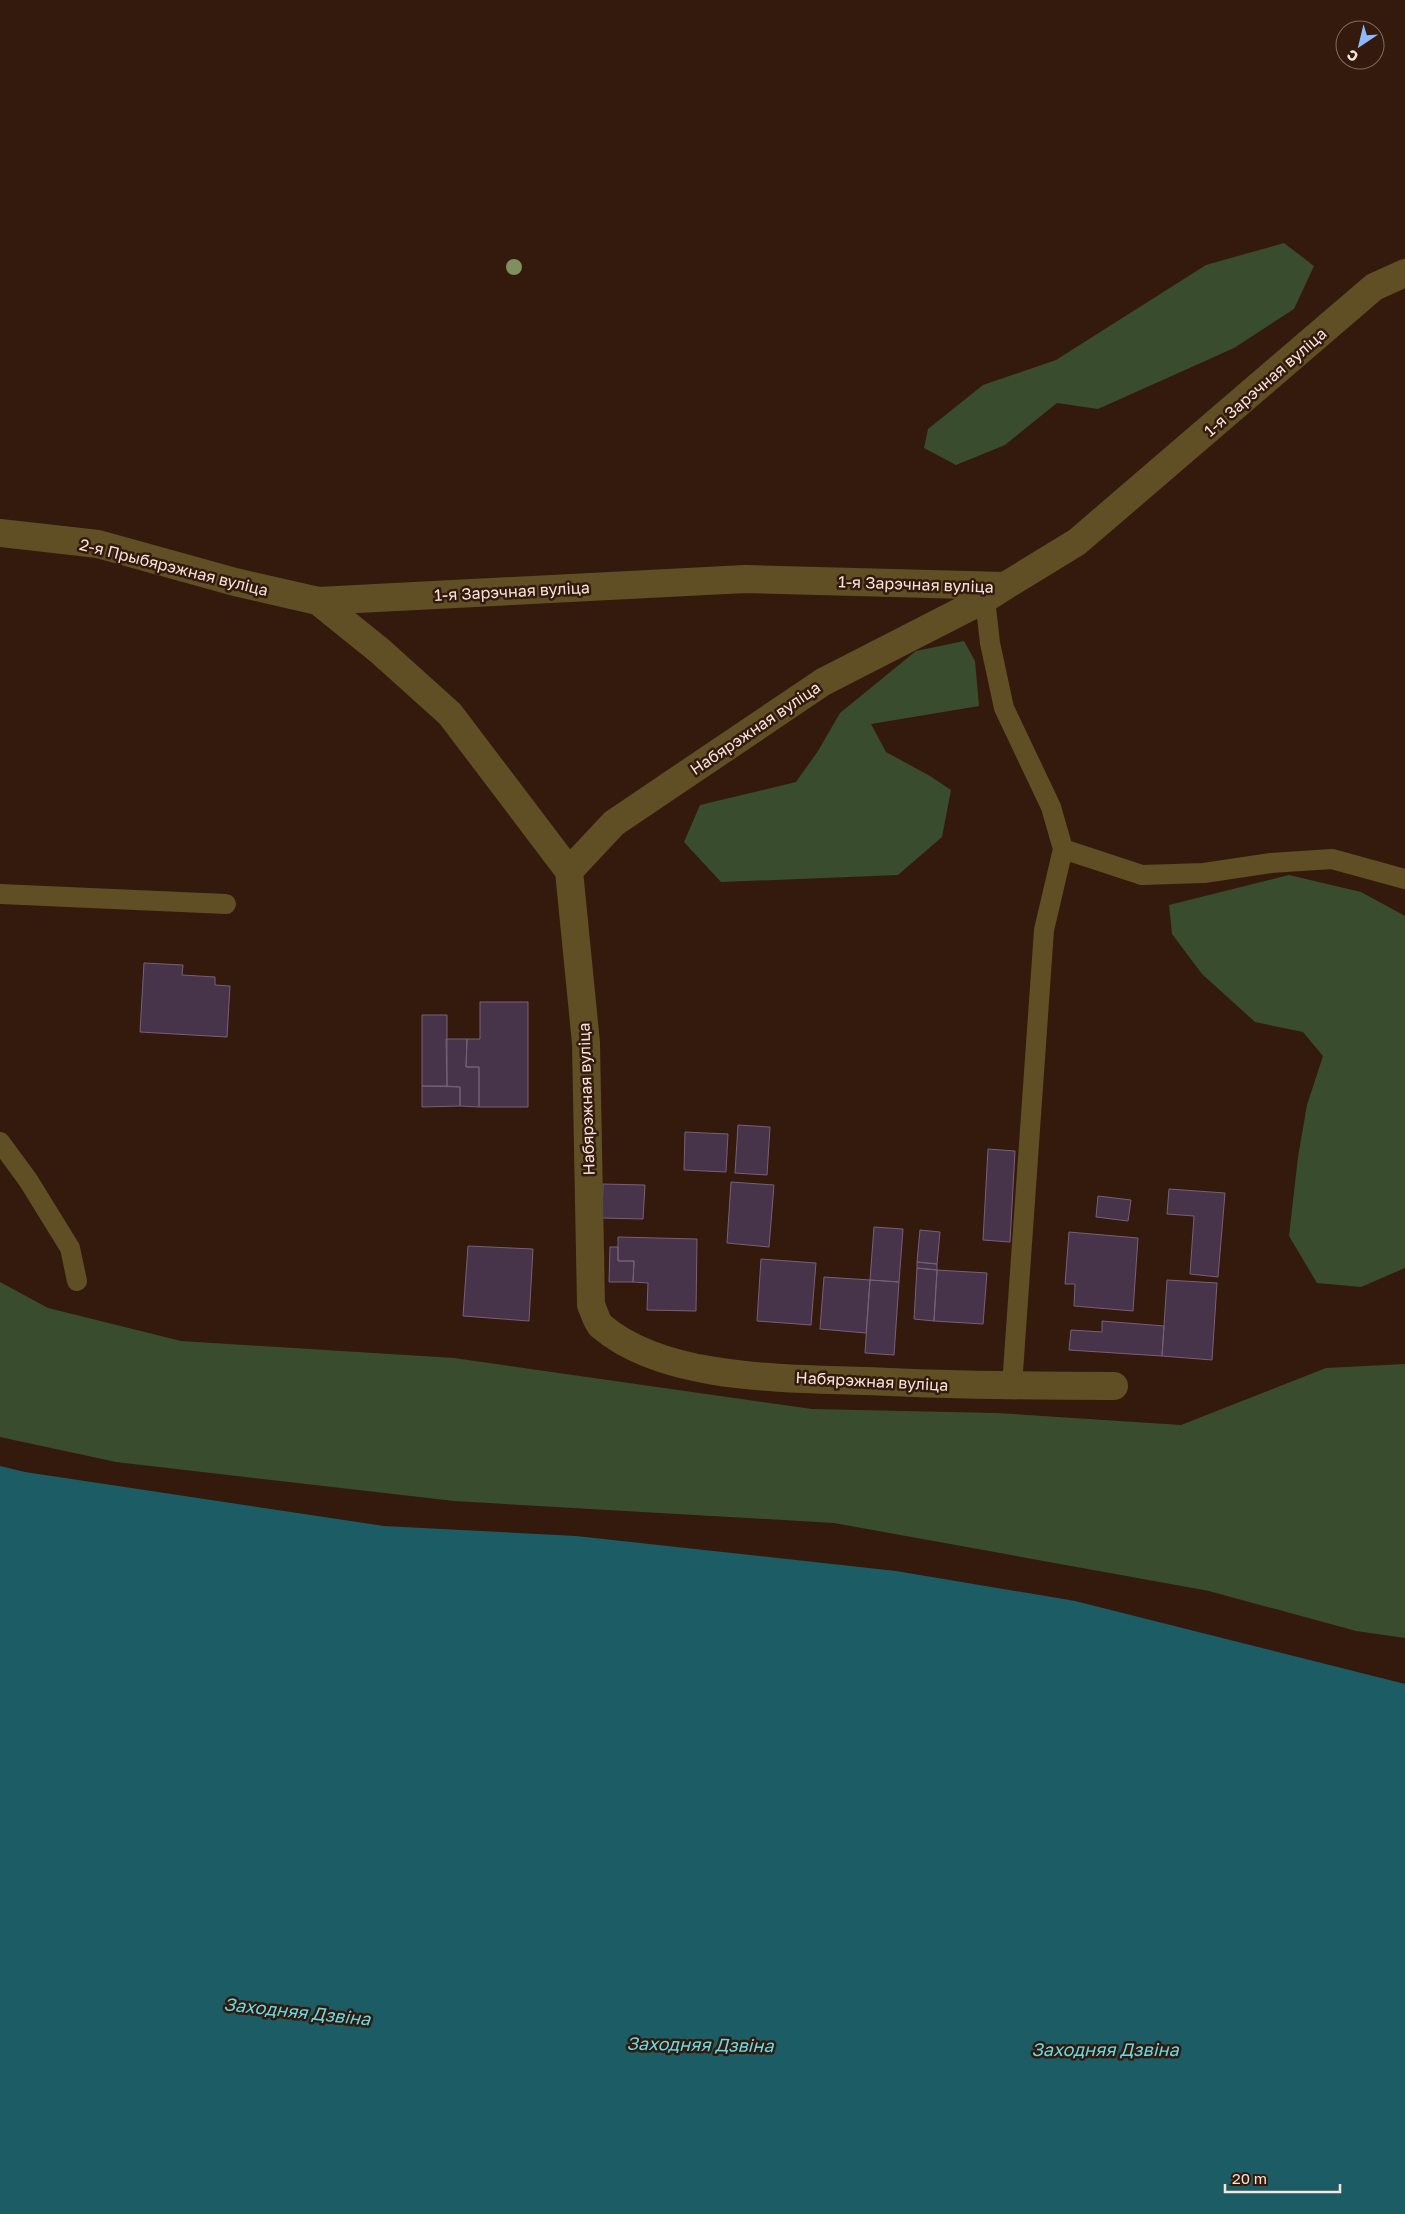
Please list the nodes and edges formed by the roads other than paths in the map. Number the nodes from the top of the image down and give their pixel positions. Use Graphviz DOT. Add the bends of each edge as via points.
graph roads {
  1 [pos="1405,273"];
  2 [pos="0,533"];
  3 [pos="995,592"];
  4 [pos="318,602"];
  5 [pos="1063,849"];
  6 [pos="569,871"];
  7 [pos="1405,879"];
  8 [pos="0,894"];
  9 [pos="226,904"];
  10 [pos="0,1142"];
  11 [pos="77,1281"];
  12 [pos="1012,1386"];
  13 [pos="1114,1386"];
  1 -- 3 [label="street, 1-я Зарэчная вуліца" via="1374,287 1077,542"];
  2 -- 4 [label="street, 2-я Прыбярэжная вуліца" via="98,544"];
  3 -- 4 [label="street, 1-я Зарэчная вуліца" via="745,579"];
  3 -- 5 [label="lane" via="990,643 1004,708 1051,807"];
  3 -- 6 [label="street, Набярэжная вуліца" via="823,682 614,823"];
  4 -- 6 [label="street" via="380,651 450,714"];
  5 -- 7 [label="lane" via="1142,875 1204,873 1271,863 1332,859"];
  5 -- 12 [label="lane" via="1044,930"];
  6 -- 12 [label="street, Набярэжная вуліца" via="586,1043 592,1305 599,1324 638,1349 722,1373"];
  8 -- 9 [label="lane"];
  10 -- 11 [label="lane" via="70,1248"];
  12 -- 13 [label="street, Набярэжная вуліца"];
}
